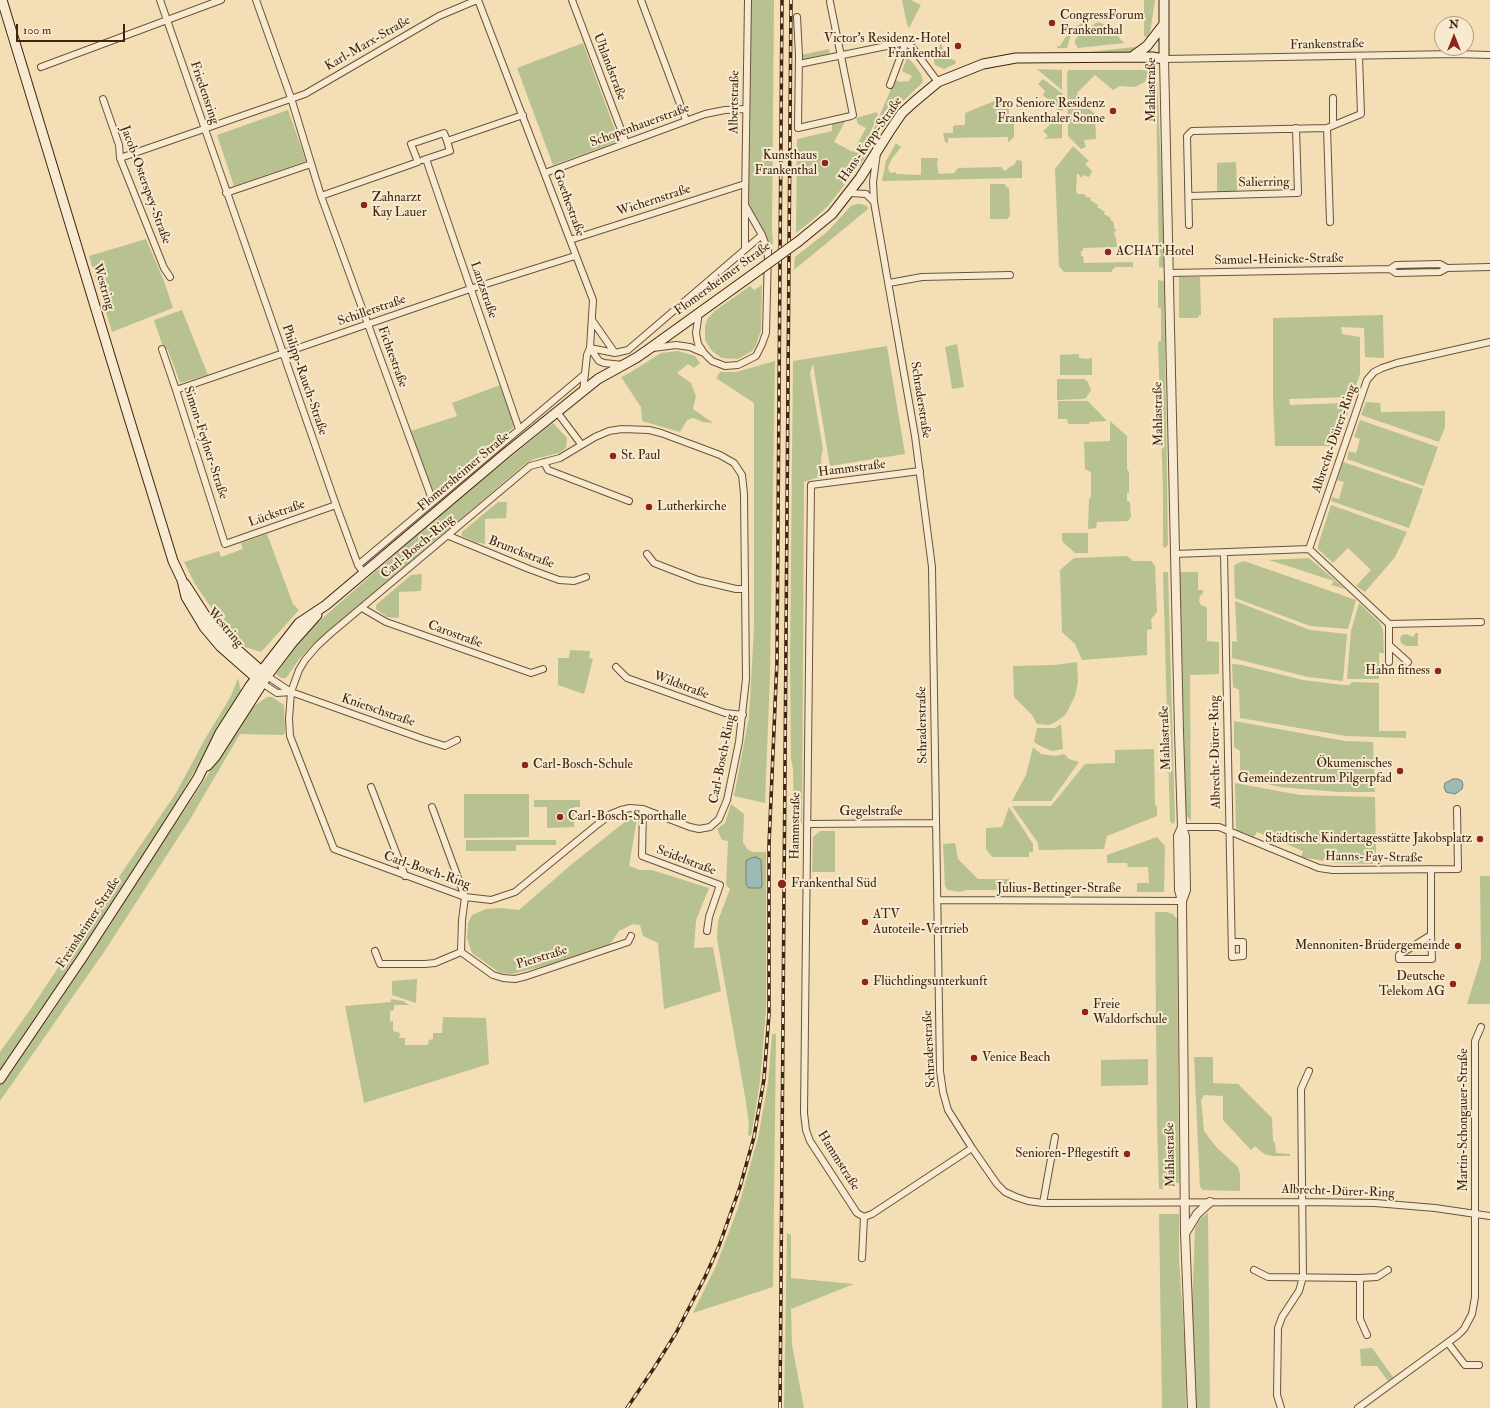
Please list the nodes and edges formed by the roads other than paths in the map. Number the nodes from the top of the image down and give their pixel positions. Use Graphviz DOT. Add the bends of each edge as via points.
graph roads {
  1 [pos="2,0"];
  2 [pos="160,0"];
  3 [pos="220,0"];
  4 [pos="256,0"];
  5 [pos="478,0"];
  6 [pos="572,0"];
  7 [pos="641,0"];
  8 [pos="748,0"];
  9 [pos="1164,0"];
  10 [pos="830,2"];
  11 [pos="797,17"];
  12 [pos="167,20"];
  13 [pos="1164,24"];
  14 [pos="906,42"];
  15 [pos="841,55"];
  16 [pos="1490,55"];
  17 [pos="1360,56"];
  18 [pos="1132,57"];
  19 [pos="1164,59"];
  20 [pos="799,64"];
  21 [pos="41,67"];
  22 [pos="938,82"];
  23 [pos="890,85"];
  24 [pos="290,98"];
  25 [pos="1333,98"];
  26 [pos="103,99"];
  27 [pos="746,109"];
  28 [pos="523,115"];
  29 [pos="686,120"];
  30 [pos="1330,126"];
  31 [pos="204,128"];
  32 [pos="1296,128"];
  33 [pos="447,141"];
  34 [pos="626,142"];
  35 [pos="877,152"];
  36 [pos="120,158"];
  37 [pos="426,159"];
  38 [pos="418,162"];
  39 [pos="311,164"];
  40 [pos="545,173"];
  41 [pos="745,184"];
  42 [pos="226,193"];
  43 [pos="850,193"];
  44 [pos="321,196"];
  45 [pos="1189,196"];
  46 [pos="874,202"];
  47 [pos="745,205"];
  48 [pos="1330,222"];
  49 [pos="1189,225"];
  50 [pos="762,235"];
  51 [pos="570,240"];
  52 [pos="799,241"];
  53 [pos="745,249"];
  54 [pos="575,256"];
  55 [pos="1490,267"];
  56 [pos="1169,273"];
  57 [pos="1010,276"];
  58 [pos="170,277"];
  59 [pos="889,283"];
  60 [pos="470,289"];
  61 [pos="699,312"];
  62 [pos="592,320"];
  63 [pos="368,324"];
  64 [pos="1490,342"];
  65 [pos="590,348"];
  66 [pos="162,349"];
  67 [pos="649,349"];
  68 [pos="616,353"];
  69 [pos="704,353"];
  70 [pos="283,354"];
  71 [pos="623,366"];
  72 [pos="585,374"];
  73 [pos="176,390"];
  74 [pos="583,392"];
  75 [pos="557,412"];
  76 [pos="519,429"];
  77 [pos="581,444"];
  78 [pos="544,462"];
  79 [pos="920,471"];
  80 [pos="629,501"];
  81 [pos="433,502"];
  82 [pos="336,505"];
  83 [pos="449,536"];
  84 [pos="225,544"];
  85 [pos="1309,549"];
  86 [pos="1224,553"];
  87 [pos="647,554"];
  88 [pos="1174,554"];
  89 [pos="358,565"];
  90 [pos="364,573"];
  91 [pos="586,577"];
  92 [pos="745,589"];
  93 [pos="362,608"];
  94 [pos="1481,622"];
  95 [pos="1389,624"];
  96 [pos="1389,645"];
  97 [pos="1389,662"];
  98 [pos="1408,662"];
  99 [pos="616,667"];
  100 [pos="543,669"];
  101 [pos="262,677"];
  102 [pos="291,692"];
  103 [pos="743,715"];
  104 [pos="457,740"];
  105 [pos="371,787"];
  106 [pos="432,807"];
  107 [pos="643,809"];
  108 [pos="1457,809"];
  109 [pos="936,823"];
  110 [pos="807,824"];
  111 [pos="1182,827"];
  112 [pos="1229,831"];
  113 [pos="1431,869"];
  114 [pos="404,876"];
  115 [pos="465,897"];
  116 [pos="937,900"];
  117 [pos="1182,901"];
  118 [pos="707,931"];
  119 [pos="1431,935"];
  120 [pos="631,936"];
  121 [pos="1232,942"];
  122 [pos="375,951"];
  123 [pos="461,952"];
  124 [pos="1481,1027"];
  125 [pos="1308,1071"];
  126 [pos="0,1079"];
  127 [pos="1054,1137"];
  128 [pos="972,1148"];
  129 [pos="1185,1202"];
  130 [pos="1210,1202"];
  131 [pos="1303,1202"];
  132 [pos="1043,1203"];
  133 [pos="1475,1214"];
  134 [pos="1490,1216"];
  135 [pos="864,1217"];
  136 [pos="1185,1232"];
  137 [pos="862,1258"];
  138 [pos="1254,1270"];
  139 [pos="1388,1270"];
  140 [pos="1303,1277"];
  141 [pos="1360,1278"];
  142 [pos="1367,1335"];
  143 [pos="1448,1343"];
  144 [pos="1479,1365"];
  145 [pos="1192,1408"];
  146 [pos="1281,1408"];
  147 [pos="1358,1408"];
  1 -- 101 [label="main road, Westring" via="186,597 204,627 220,646"];
  2 -- 12 [label="street, Friedensring"];
  3 -- 12 [label="street"];
  4 -- 24 [label="street, Fichtestraße"];
  5 -- 24 [label="street, Karl-Marx-Straße" via="439,16 305,94"];
  5 -- 28 [label="street, Goethestraße"];
  6 -- 34 [label="street, Uhlandstraße"];
  7 -- 29 [label="street"];
  8 -- 27 [label="street, Albertstraße"];
  9 -- 13 [label="main road, Mahlastraße"];
  10 -- 15 [label="street"];
  11 -- 20 [label="street"];
  12 -- 21 [label="street"];
  12 -- 31 [label="street, Friedensring"];
  13 -- 18 [label="main road" via="1147,46"];
  13 -- 19 [label="main road, Mahlastraße"];
  14 -- 15 [label="street"];
  14 -- 22 [label="street"];
  14 -- 23 [label="street"];
  15 -- 20 [label="street"];
  15 -- 20 [label="street" via="853,115 798,128"];
  16 -- 17 [label="street, Frankenstraße"];
  17 -- 19 [label="street, Frankenstraße"];
  17 -- 30 [label="street" via="1361,114"];
  18 -- 19 [label="main road, Hans-Kopp-Straße"];
  18 -- 22 [label="main road, Hans-Kopp-Straße" via="1000,60"];
  19 -- 56 [label="street, Mahlastraße"];
  22 -- 35 [label="main road, Hans-Kopp-Straße" via="902,113"];
  24 -- 31 [label="street, Karl-Marx-Straße"];
  24 -- 39 [label="street, Fichtestraße"];
  25 -- 30 [label="street"];
  26 -- 36 [label="street, Jacob-Osterspey-Straße" via="119,145"];
  27 -- 29 [label="street, Schopenhauerstraße" via="725,110"];
  27 -- 41 [label="street, Albertstraße"];
  28 -- 33 [label="street"];
  28 -- 40 [label="street, Goethestraße"];
  29 -- 34 [label="street, Schopenhauerstraße"];
  30 -- 32 [label="street"];
  30 -- 48 [label="street"];
  31 -- 36 [label="street, Karl-Marx-Straße"];
  31 -- 42 [label="street, Friedensring"];
  32 -- 45 [label="street" via="1192,131 1187,136"];
  32 -- 45 [label="street, Salierring" via="1298,193"];
  33 -- 37 [label="street" via="450,150"];
  33 -- 38 [label="street" via="444,133 411,144"];
  34 -- 40 [label="street, Schopenhauerstraße"];
  35 -- 43 [label="main road, Hans-Kopp-Straße"];
  35 -- 46 [label="street, Schraderstraße"];
  36 -- 58 [label="street, Jacob-Osterspey-Straße" via="164,268"];
  37 -- 38 [label="street"];
  37 -- 60 [label="street, Lanzstraße"];
  38 -- 44 [label="street"];
  39 -- 42 [label="street"];
  39 -- 44 [label="street, Fichtestraße"];
  40 -- 51 [label="street, Goethestraße"];
  41 -- 47 [label="street, Albertstraße"];
  41 -- 51 [label="street, Wichernstraße"];
  42 -- 70 [label="street, Philipp-Rauch-Straße"];
  43 -- 46 [label="street" via="866,194"];
  43 -- 52 [label="main road, Hans-Kopp-Straße" via="832,214"];
  44 -- 63 [label="street, Fichtestraße"];
  45 -- 49 [label="street"];
  46 -- 59 [label="street, Schraderstraße"];
  47 -- 50 [label="street, Albertstraße"];
  47 -- 53 [label="street, Albertstraße"];
  50 -- 53 [label="street, Flomersheimer Straße"];
  50 -- 69 [label="street, Albertstraße" via="768,251 766,333 762,344 756,356 738,365 726,366 712,361"];
  51 -- 54 [label="street, Goethestraße"];
  52 -- 61 [label="main road, Flomersheimer Straße, bridge"];
  53 -- 68 [label="street, Flomersheimer Straße" via="628,350"];
  54 -- 60 [label="street, Schillerstraße"];
  54 -- 62 [label="street, Goethestraße" via="593,300"];
  55 -- 56 [label="street, Samuel-Heinicke-Straße" via="1396,273 1390,269"];
  56 -- 88 [label="street, Mahlastraße"];
  57 -- 59 [label="street" via="922,277"];
  59 -- 79 [label="street, Schraderstraße"];
  60 -- 63 [label="street, Schillerstraße"];
  60 -- 76 [label="street, Lanzstraße"];
  61 -- 67 [label="main road, Flomersheimer Straße"];
  61 -- 69 [label="street" via="696,334 698,344"];
  62 -- 65 [label="street, Goethestraße"];
  62 -- 68 [label="street"];
  63 -- 70 [label="street, Schillerstraße"];
  63 -- 81 [label="street, Fichtestraße"];
  64 -- 85 [label="street, Albrecht-Dürer-Ring" via="1397,363 1382,368 1370,376"];
  65 -- 68 [label="street"];
  65 -- 71 [label="street" via="599,361"];
  65 -- 72 [label="street, Goethestraße"];
  66 -- 73 [label="street, Simon-Feylner-Straße"];
  67 -- 69 [label="street, Albertstraße" via="676,345"];
  67 -- 71 [label="main road, Flomersheimer Straße"];
  70 -- 73 [label="street, Schillerstraße"];
  70 -- 82 [label="street, Philipp-Rauch-Straße"];
  71 -- 74 [label="main road, Flomersheimer Straße" via="602,376"];
  72 -- 74 [label="street, Goethestraße"];
  72 -- 76 [label="street, Flomersheimer Straße"];
  73 -- 84 [label="street, Simon-Feylner-Straße"];
  74 -- 75 [label="main road, Flomersheimer Straße"];
  75 -- 77 [label="street"];
  75 -- 90 [label="main road, Flomersheimer Straße"];
  76 -- 81 [label="street, Flomersheimer Straße"];
  77 -- 78 [label="street, Carl-Bosch-Ring" via="560,458"];
  77 -- 92 [label="street, Carl-Bosch-Ring" via="609,431 649,430 720,455 734,463 744,483"];
  78 -- 80 [label="street" via="548,470"];
  78 -- 83 [label="street, Carl-Bosch-Ring" via="530,466"];
  79 -- 109 [label="street, Schraderstraße" via="932,567"];
  79 -- 110 [label="street, Hammstraße" via="811,485"];
  81 -- 89 [label="street, Flomersheimer Straße"];
  82 -- 84 [label="street, Lückstraße"];
  82 -- 89 [label="street, Philipp-Rauch-Straße"];
  83 -- 91 [label="street, Brunckstraße" via="559,580 574,581"];
  83 -- 93 [label="street, Carl-Bosch-Ring"];
  85 -- 86 [label="street"];
  85 -- 95 [label="street"];
  86 -- 88 [label="street"];
  86 -- 112 [label="street, Albrecht-Dürer-Ring"];
  87 -- 92 [label="street" via="654,563 698,580"];
  88 -- 111 [label="street, Mahlastraße"];
  89 -- 90 [label="street, Philipp-Rauch-Straße"];
  90 -- 101 [label="main road, Flomersheimer Straße" via="326,605 299,623"];
  92 -- 103 [label="street, Carl-Bosch-Ring" via="746,679"];
  93 -- 100 [label="street, Carostraße" via="386,622 531,673"];
  93 -- 102 [label="street, Carl-Bosch-Ring" via="311,652 299,670"];
  94 -- 95 [label="street"];
  95 -- 96 [label="street"];
  96 -- 97 [label="street"];
  96 -- 98 [label="street"];
  99 -- 103 [label="street, Wildstraße" via="627,678 724,713"];
  101 -- 102 [label="street"];
  101 -- 126 [label="main road, Freinsheimer Straße" via="220,733 198,778 82,958"];
  102 -- 104 [label="street, Knietschstraße" via="445,746"];
  102 -- 114 [label="street, Carl-Bosch-Ring" via="290,736 334,849"];
  103 -- 107 [label="street, Carl-Bosch-Ring" via="727,800 717,822 707,828 696,828"];
  105 -- 114 [label="street"];
  106 -- 115 [label="street"];
  107 -- 115 [label="street, Carl-Bosch-Ring" via="630,808 611,814 515,892 491,900"];
  107 -- 118 [label="street, Seidelstraße" via="642,856 720,885"];
  108 -- 113 [label="street, Hanns-Fay-Straße" via="1458,869"];
  109 -- 110 [label="street, Gegelstraße"];
  109 -- 116 [label="street, Schraderstraße"];
  110 -- 135 [label="street, Hammstraße" via="804,1067 806,1130 810,1141 857,1213"];
  111 -- 112 [label="street, Hanns-Fay-Straße" via="1219,827"];
  111 -- 117 [label="street, Mahlastraße" via="1178,836 1179,890"];
  112 -- 113 [label="street, Hanns-Fay-Straße" via="1319,868"];
  112 -- 121 [label="street"];
  113 -- 119 [label="street, Hanns-Fay-Straße"];
  114 -- 115 [label="street, Carl-Bosch-Ring"];
  115 -- 123 [label="street"];
  116 -- 117 [label="street, Julius-Bettinger-Straße"];
  116 -- 128 [label="street, Schraderstraße" via="942,1085 948,1110"];
  117 -- 129 [label="street, Mahlastraße"];
  119 -- 119 [label="street, Hanns-Fay-Straße" via="1399,955 1399,959 1432,959"];
  120 -- 123 [label="street, Pierstraße" via="628,942 516,979 492,975"];
  122 -- 123 [label="street" via="380,964 425,964"];
  124 -- 133 [label="street, Martin-Schongauer-Straße" via="1474,1041"];
  125 -- 131 [label="street" via="1301,1089"];
  127 -- 132 [label="street"];
  128 -- 132 [label="street, Schraderstraße" via="996,1184 1005,1192"];
  128 -- 135 [label="street"];
  129 -- 130 [label="street, Albrecht-Dürer-Ring"];
  129 -- 132 [label="street, Schraderstraße"];
  129 -- 136 [label="street, Mahlastraße"];
  130 -- 131 [label="street, Albrecht-Dürer-Ring"];
  130 -- 136 [label="street" via="1197,1214"];
  131 -- 133 [label="street, Albrecht-Dürer-Ring" via="1401,1205"];
  131 -- 140 [label="street"];
  133 -- 134 [label="street, Albrecht-Dürer-Ring"];
  133 -- 143 [label="street, Martin-Schongauer-Straße" via="1475,1297 1472,1314 1464,1329"];
  135 -- 137 [label="street"];
  136 -- 145 [label="street, Mahlastraße"];
  138 -- 140 [label="street" via="1268,1277"];
  139 -- 141 [label="street" via="1377,1277"];
  140 -- 141 [label="street"];
  140 -- 146 [label="street" via="1299,1291 1278,1328 1277,1395"];
  141 -- 142 [label="street" via="1360,1319"];
  143 -- 144 [label="street" via="1465,1365"];
  143 -- 147 [label="street, Martin-Schongauer-Straße"];
}
